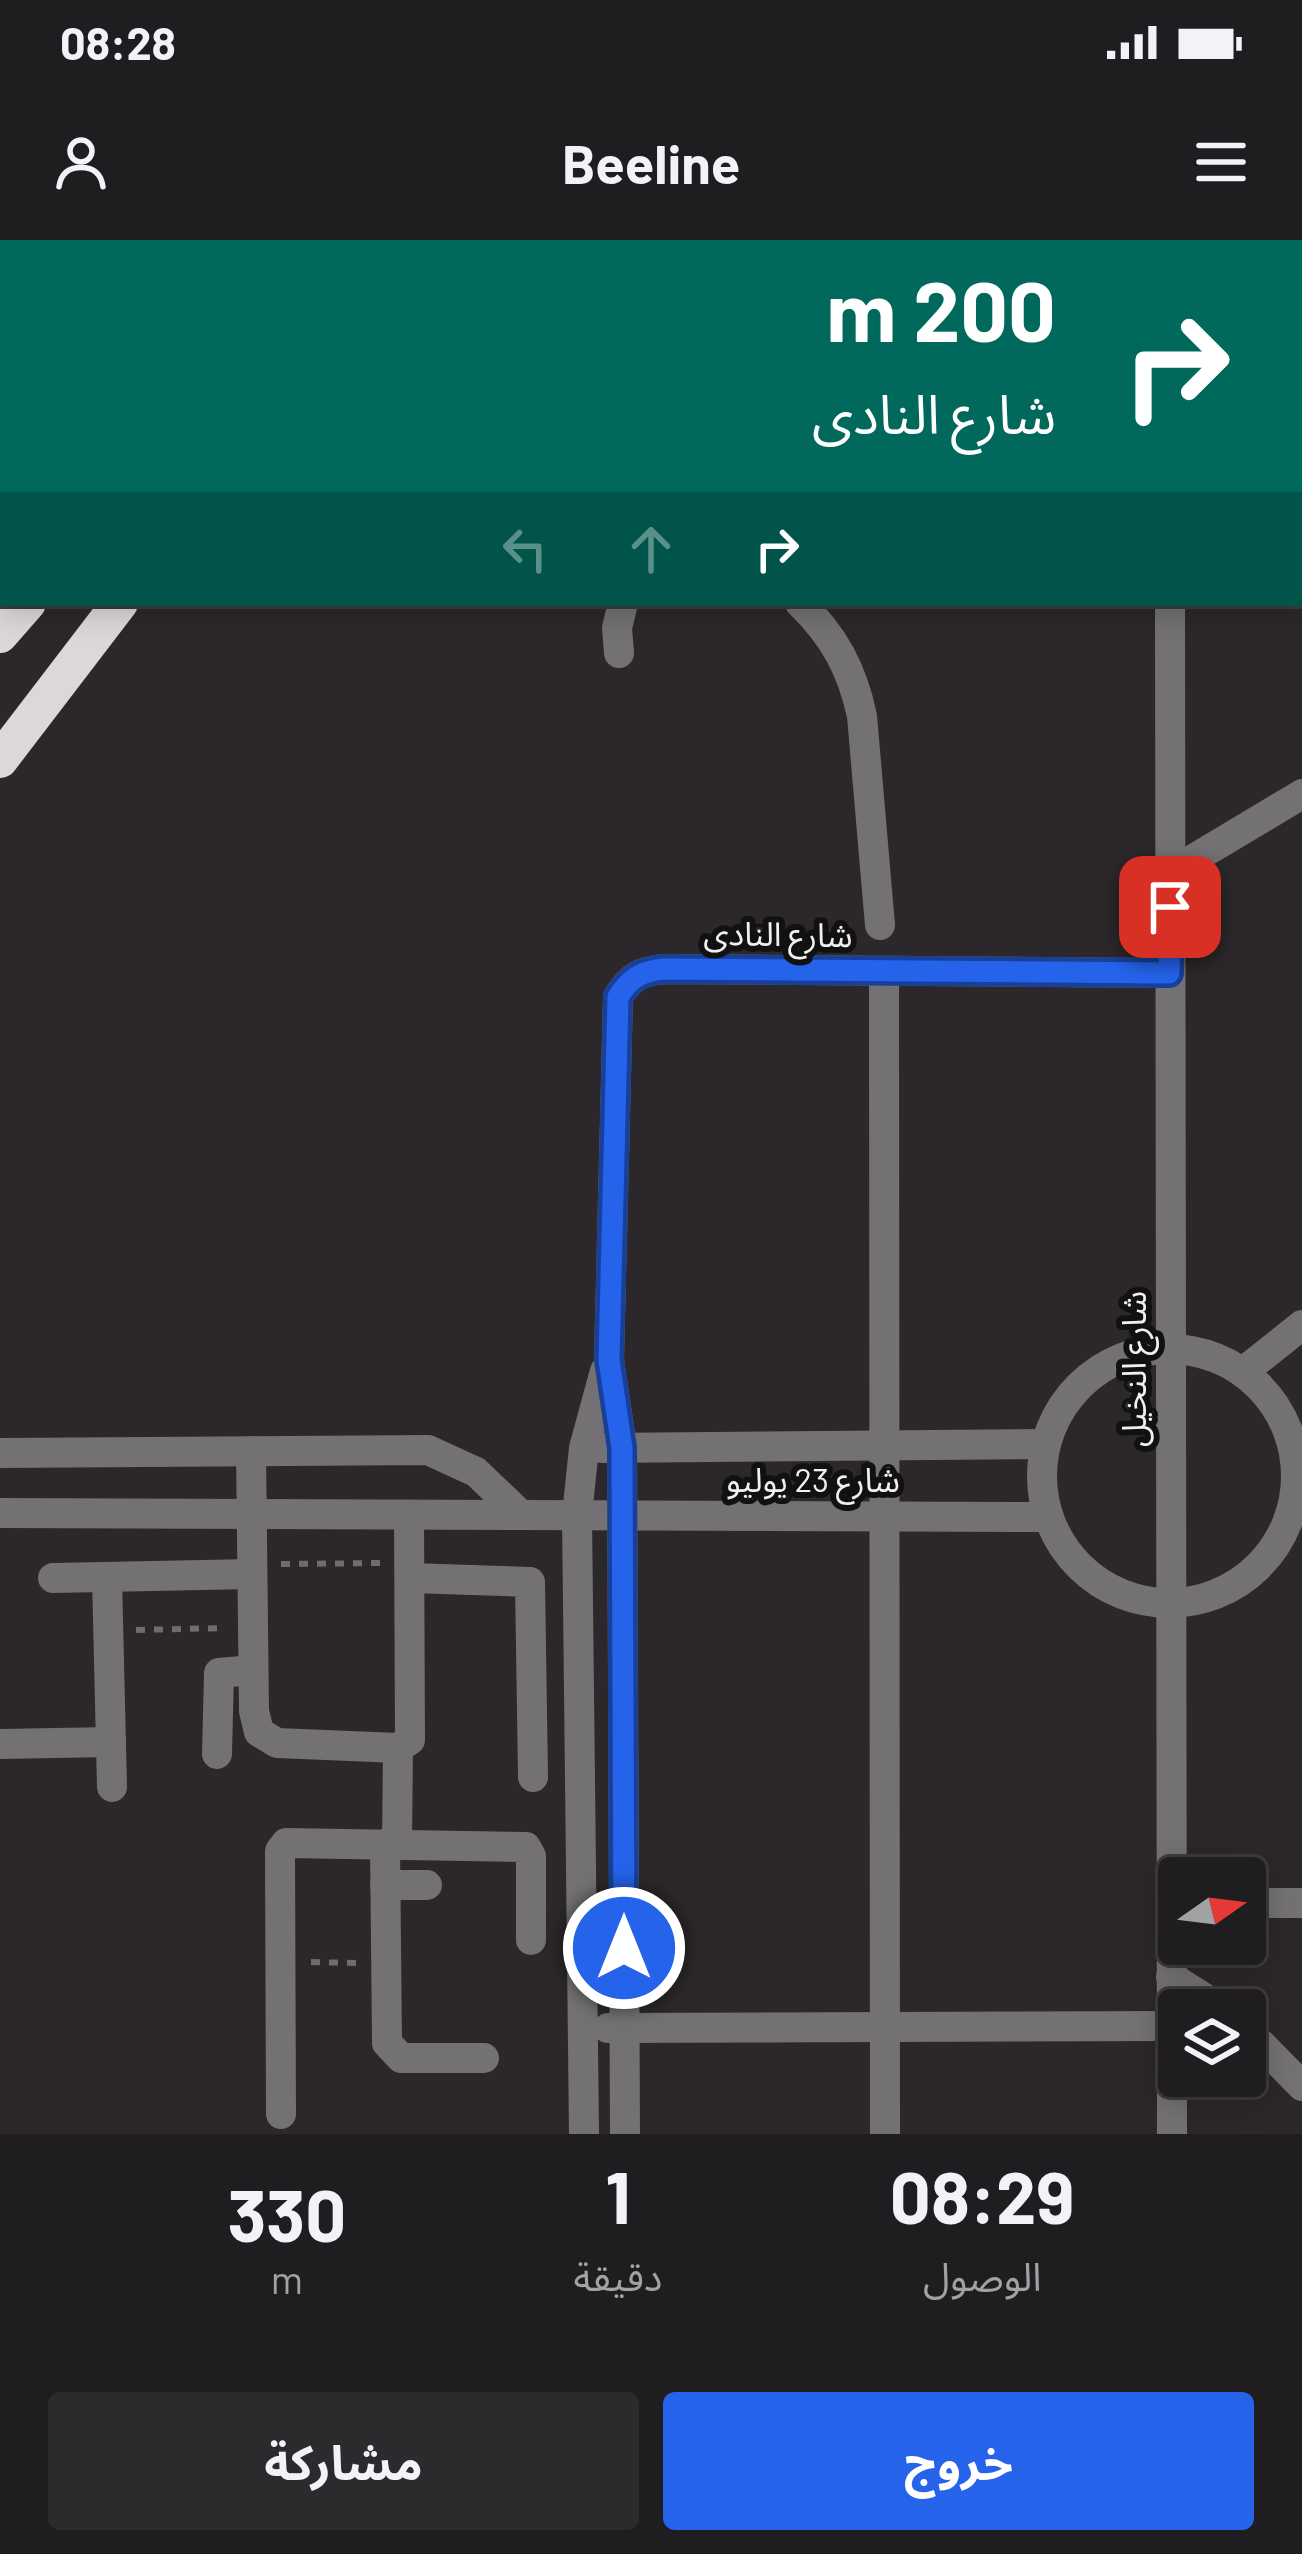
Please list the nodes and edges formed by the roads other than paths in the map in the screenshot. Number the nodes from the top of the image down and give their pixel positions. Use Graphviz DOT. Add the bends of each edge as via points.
graph roads {
  1 [pos="25,606"];
  2 [pos="119,606"];
  3 [pos="622,606"];
  4 [pos="803,606"];
  5 [pos="1170,606"];
  6 [pos="0,635"];
  7 [pos="619,652"];
  8 [pos="0,760"];
  9 [pos="1302,794"];
  10 [pos="1170,873"];
  11 [pos="880,925"];
  12 [pos="884,971"];
  13 [pos="1169,973"];
  14 [pos="1302,1324"];
  15 [pos="1170,1348"];
  16 [pos="609,1360"];
  17 [pos="1243,1372"];
  18 [pos="1293,1416"];
  19 [pos="1046,1444"];
  20 [pos="884,1445"];
  21 [pos="584,1448"];
  22 [pos="622,1448"];
  23 [pos="251,1451"];
  24 [pos="0,1453"];
  25 [pos="0,1513"];
  26 [pos="252,1514"];
  27 [pos="410,1515"];
  28 [pos="521,1515"];
  29 [pos="577,1515"];
  30 [pos="622,1516"];
  31 [pos="884,1516"];
  32 [pos="1048,1517"];
  33 [pos="1292,1540"];
  34 [pos="252,1569"];
  35 [pos="410,1570"];
  36 [pos="106,1577"];
  37 [pos="53,1578"];
  38 [pos="1171,1604"];
  39 [pos="254,1670"];
  40 [pos="111,1742"];
  41 [pos="0,1744"];
  42 [pos="398,1748"];
  43 [pos="217,1754"];
  44 [pos="533,1777"];
  45 [pos="112,1787"];
  46 [pos="580,1829"];
  47 [pos="623,1829"];
  48 [pos="391,1844"];
  49 [pos="1175,1857"];
  50 [pos="386,1885"];
  51 [pos="427,1885"];
  52 [pos="1266,1903"];
  53 [pos="1302,1903"];
  54 [pos="531,1940"];
  55 [pos="1173,1965"];
  56 [pos="1172,1977"];
  57 [pos="1172,1989"];
  58 [pos="1191,1989"];
  59 [pos="1158,2026"];
  60 [pos="584,2027"];
  61 [pos="885,2027"];
  62 [pos="624,2028"];
  63 [pos="1266,2049"];
  64 [pos="484,2058"];
  65 [pos="1302,2086"];
  66 [pos="1172,2097"];
  67 [pos="280,2114"];
  68 [pos="584,2134"];
  69 [pos="625,2134"];
  70 [pos="885,2134"];
  71 [pos="1172,2134"];
  1 -- 6 [label="highway"];
  2 -- 8 [label="highway"];
  3 -- 7 [label="street"];
  4 -- 11 [label="street" via="855,683"];
  5 -- 10 [label="street, شارع النخيل"];
  9 -- 10 [label="street"];
  10 -- 13 [label="street, شارع النخيل"];
  12 -- 13 [label="street, شارع النادى"];
  12 -- 16 [label="street, شارع النادى" via="664,969 628,981 616,1017"];
  12 -- 20 [label="street"];
  13 -- 15 [label="street, شارع النخيل"];
  14 -- 17 [label="street"];
  15 -- 17 [label="street"];
  15 -- 19 [label="street" via="1105,1365 1058,1413"];
  15 -- 38 [label="street, شارع النخيل"];
  16 -- 21 [label="street, شارع النادى"];
  16 -- 22 [label="street, شارع النادى"];
  17 -- 18 [label="street"];
  18 -- 33 [label="street"];
  19 -- 20 [label="street, شارع 23 يوليو"];
  19 -- 32 [label="street"];
  20 -- 22 [label="street, شارع 23 يوليو"];
  20 -- 31 [label="street"];
  21 -- 22 [label="street, شارع 23 يوليو"];
  21 -- 29 [label="street, شارع النادى"];
  22 -- 30 [label="street, شارع النادى"];
  23 -- 24 [label="street"];
  23 -- 26 [label="street"];
  23 -- 28 [label="street" via="428,1450 476,1472"];
  25 -- 26 [label="street, شارع 23 يوليو"];
  26 -- 27 [label="street, شارع 23 يوليو"];
  26 -- 34 [label="street"];
  27 -- 28 [label="street, شارع 23 يوليو"];
  27 -- 35 [label="street"];
  28 -- 29 [label="street, شارع 23 يوليو"];
  29 -- 30 [label="street, شارع 23 يوليو"];
  29 -- 46 [label="street, شارع النادى"];
  30 -- 31 [label="street, شارع 23 يوليو"];
  30 -- 47 [label="street, شارع النادى"];
  31 -- 32 [label="street, شارع 23 يوليو"];
  31 -- 61 [label="street"];
  32 -- 38 [label="street" via="1096,1580"];
  33 -- 38 [label="street" via="1236,1585"];
  34 -- 36 [label="street"];
  34 -- 39 [label="street"];
  35 -- 42 [label="street" via="410,1740"];
  35 -- 44 [label="street" via="530,1582"];
  36 -- 37 [label="street"];
  36 -- 40 [label="street"];
  38 -- 49 [label="street, شارع النخيل"];
  39 -- 42 [label="street" via="255,1722 267,1739"];
  39 -- 43 [label="street" via="219,1672"];
  40 -- 41 [label="street"];
  40 -- 45 [label="street"];
  42 -- 48 [label="street"];
  46 -- 47 [label="street"];
  46 -- 60 [label="street, شارع النادى"];
  47 -- 62 [label="street, شارع النادى"];
  48 -- 50 [label="street"];
  48 -- 54 [label="street" via="526,1847"];
  48 -- 67 [label="street" via="282,1846"];
  50 -- 51 [label="street"];
  50 -- 64 [label="street" via="387,2043 394,2054"];
  52 -- 53 [label="street"];
  55 -- 56 [label="street, شارع النخيل"];
  56 -- 57 [label="street, شارع النخيل"];
  56 -- 58 [label="street"];
  59 -- 61 [label="street"];
  60 -- 62 [label="street"];
  60 -- 68 [label="street, شارع النادى"];
  61 -- 62 [label="street"];
  61 -- 70 [label="street"];
  62 -- 69 [label="street, شارع النادى"];
  63 -- 65 [label="street"];
  66 -- 71 [label="street, شارع النخيل"];
}
